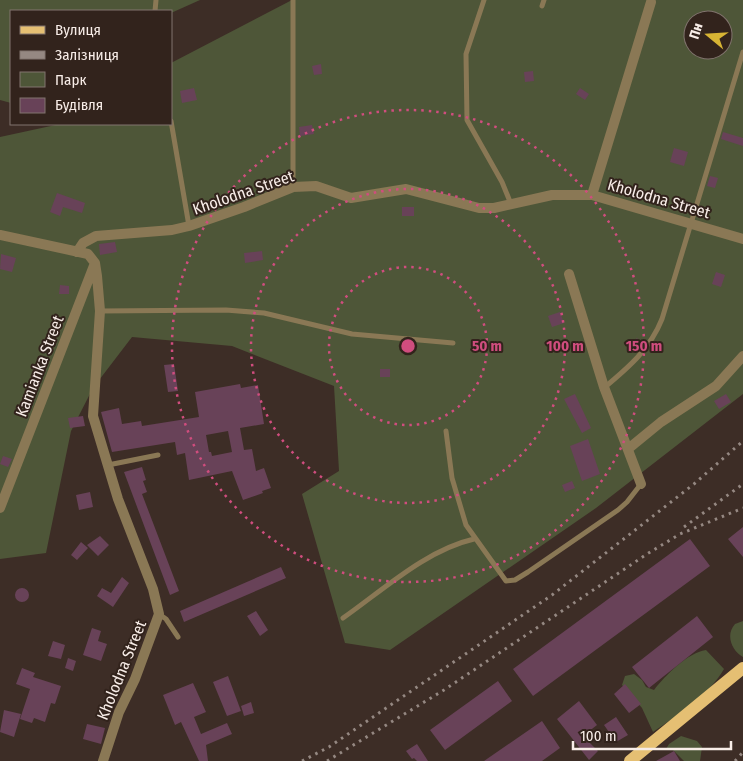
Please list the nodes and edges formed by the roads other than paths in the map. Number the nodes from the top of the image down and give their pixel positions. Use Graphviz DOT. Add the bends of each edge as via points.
graph roads {
  1 [pos="293,0"];
  2 [pos="484,0"];
  3 [pos="544,0"];
  4 [pos="651,1"];
  5 [pos="542,6"];
  6 [pos="743,52"];
  7 [pos="172,125"];
  8 [pos="293,187"];
  9 [pos="592,195"];
  10 [pos="511,205"];
  11 [pos="691,222"];
  12 [pos="189,226"];
  13 [pos="0,235"];
  14 [pos="743,239"];
  15 [pos="77,252"];
  16 [pos="95,263"];
  17 [pos="569,274"];
  18 [pos="100,312"];
  19 [pos="453,343"];
  20 [pos="743,356"];
  21 [pos="604,387"];
  22 [pos="446,431"];
  23 [pos="628,448"];
  24 [pos="158,455"];
  25 [pos="107,465"];
  26 [pos="641,484"];
  27 [pos="0,508"];
  28 [pos="474,539"];
  29 [pos="159,614"];
  30 [pos="343,618"];
  31 [pos="178,637"];
  32 [pos="743,668"];
  33 [pos="103,761"];
  34 [pos="630,761"];
  1 -- 8 [label="lane"];
  2 -- 10 [label="lane" via="466,54 467,120 502,182"];
  3 -- 5 [label="lane"];
  4 -- 9 [label="street"];
  6 -- 11 [label="lane"];
  7 -- 12 [label="lane"];
  8 -- 10 [label="street, Kholodna Street" via="316,186 351,198 406,189 479,208"];
  8 -- 12 [label="street, Kholodna Street"];
  9 -- 10 [label="street, Kholodna Street" via="552,195"];
  9 -- 11 [label="street, Kholodna Street"];
  11 -- 14 [label="street, Kholodna Street"];
  11 -- 21 [label="lane" via="655,336 638,359"];
  12 -- 15 [label="street, Kholodna Street" via="96,236"];
  13 -- 15 [label="street"];
  15 -- 16 [label="street" via="88,254"];
  16 -- 18 [label="street, Kholodna Street"];
  16 -- 27 [label="street, Kamianka Street"];
  17 -- 21 [label="street"];
  18 -- 19 [label="lane" via="226,310 264,313 352,334"];
  18 -- 25 [label="street, Kholodna Street" via="93,416"];
  20 -- 23 [label="street" via="716,386"];
  21 -- 23 [label="street"];
  22 -- 28 [label="lane" via="458,504"];
  23 -- 26 [label="street"];
  24 -- 25 [label="lane"];
  25 -- 29 [label="street, Kholodna Street" via="153,589"];
  26 -- 28 [label="lane" via="618,510 510,582 502,578"];
  28 -- 30 [label="lane" via="436,553"];
  29 -- 31 [label="lane"];
  29 -- 33 [label="street, Kholodna Street"];
  32 -- 34 [label="main road"];
}
